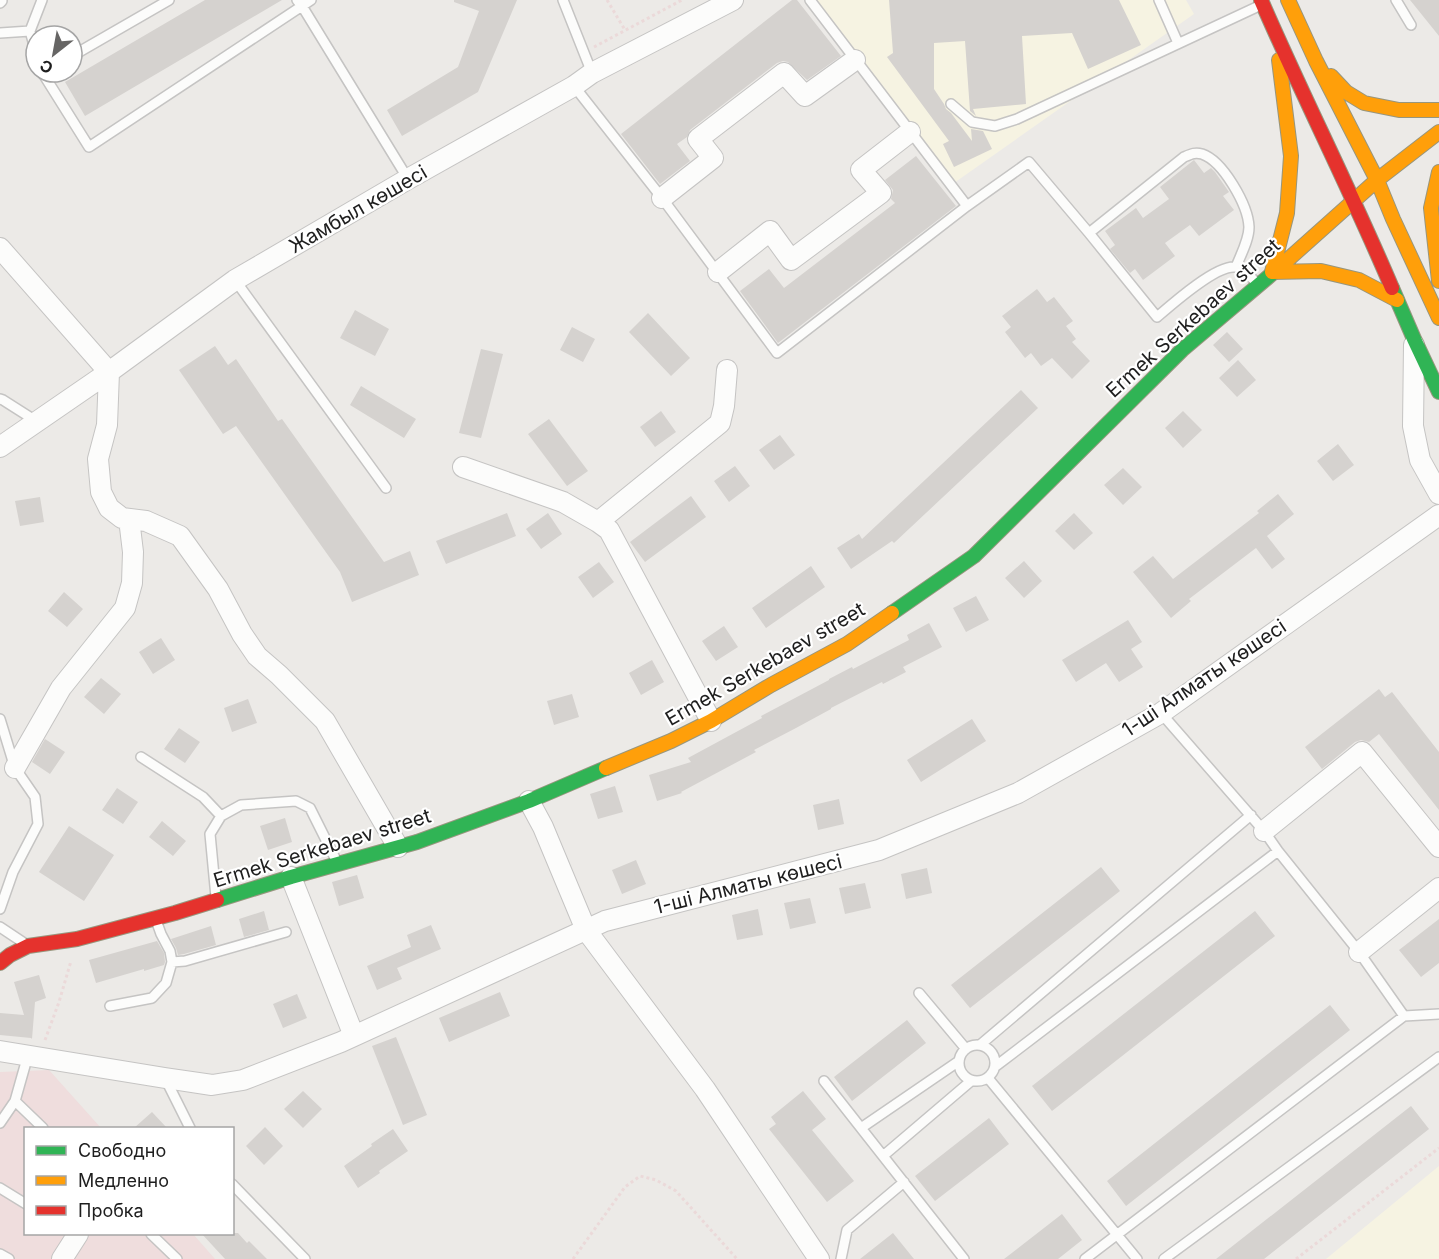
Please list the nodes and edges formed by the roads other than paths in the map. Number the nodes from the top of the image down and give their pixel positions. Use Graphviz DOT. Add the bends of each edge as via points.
graph roads {
  1 [pos="42,0"];
  2 [pos="169,0"];
  3 [pos="311,0"];
  4 [pos="563,0"];
  5 [pos="733,0"];
  6 [pos="810,0"];
  7 [pos="1159,0"];
  8 [pos="1288,0"];
  9 [pos="1396,0"];
  10 [pos="1262,2"];
  11 [pos="300,3"];
  12 [pos="33,24"];
  13 [pos="1411,25"];
  14 [pos="24,31"];
  15 [pos="0,33"];
  16 [pos="1276,35"];
  17 [pos="1178,43"];
  18 [pos="84,49"];
  19 [pos="855,60"];
  20 [pos="1316,61"];
  21 [pos="592,73"];
  22 [pos="50,84"];
  23 [pos="574,86"];
  24 [pos="951,104"];
  25 [pos="1439,110"];
  26 [pos="910,132"];
  27 [pos="1439,132"];
  28 [pos="1439,172"];
  29 [pos="408,179"];
  30 [pos="1377,180"];
  31 [pos="662,198"];
  32 [pos="1354,201"];
  33 [pos="967,206"];
  34 [pos="1089,233"];
  35 [pos="0,248"];
  36 [pos="1236,267"];
  37 [pos="1272,272"];
  38 [pos="718,273"];
  39 [pos="235,280"];
  40 [pos="1439,281"];
  41 [pos="1259,285"];
  42 [pos="1397,300"];
  43 [pos="1439,318"];
  44 [pos="1414,339"];
  45 [pos="727,369"];
  46 [pos="109,372"];
  47 [pos="1439,392"];
  48 [pos="0,399"];
  49 [pos="37,422"];
  50 [pos="0,447"];
  51 [pos="463,467"];
  52 [pos="386,488"];
  53 [pos="1439,494"];
  54 [pos="1439,515"];
  55 [pos="129,519"];
  56 [pos="598,522"];
  57 [pos="1161,713"];
  58 [pos="0,719"];
  59 [pos="711,722"];
  60 [pos="141,757"];
  61 [pos="15,768"];
  62 [pos="529,801"];
  63 [pos="1251,815"];
  64 [pos="221,816"];
  65 [pos="1264,831"];
  66 [pos="398,847"];
  67 [pos="1439,847"];
  68 [pos="1278,851"];
  69 [pos="338,864"];
  70 [pos="291,877"];
  71 [pos="1439,888"];
  72 [pos="216,900"];
  73 [pos="0,909"];
  74 [pos="155,918"];
  75 [pos="0,927"];
  76 [pos="586,930"];
  77 [pos="286,933"];
  78 [pos="28,946"];
  79 [pos="1359,952"];
  80 [pos="172,962"];
  81 [pos="0,963"];
  82 [pos="918,993"];
  83 [pos="110,1006"];
  84 [pos="1439,1014"];
  85 [pos="1404,1016"];
  86 [pos="354,1036"];
  87 [pos="980,1045"];
  88 [pos="966,1048"];
  89 [pos="0,1050"];
  90 [pos="33,1056"];
  91 [pos="1439,1057"];
  92 [pos="959,1061"];
  93 [pos="996,1066"];
  94 [pos="165,1078"];
  95 [pos="988,1078"];
  96 [pos="971,1080"];
  97 [pos="824,1081"];
  98 [pos="15,1101"];
  99 [pos="0,1122"];
  100 [pos="42,1127"];
  101 [pos="190,1127"];
  102 [pos="861,1128"];
  103 [pos="883,1156"];
  104 [pos="904,1182"];
  105 [pos="234,1186"];
  106 [pos="0,1188"];
  107 [pos="24,1203"];
  108 [pos="1117,1234"];
  109 [pos="76,1235"];
  110 [pos="153,1235"];
  111 [pos="0,1254"];
  112 [pos="64,1258"];
  113 [pos="9,1259"];
  114 [pos="177,1259"];
  115 [pos="305,1259"];
  116 [pos="819,1259"];
  117 [pos="840,1259"];
  118 [pos="964,1259"];
  119 [pos="1085,1259"];
  120 [pos="1137,1259"];
  121 [pos="1164,1259"];
  1 -- 12 [label="lane"];
  2 -- 18 [label="lane"];
  3 -- 11 [label="lane"];
  4 -- 21 [label="lane"];
  5 -- 21 [label="street, Жамбыл көшесі"];
  6 -- 19 [label="lane"];
  7 -- 17 [label="lane"];
  8 -- 20 [label="street"];
  9 -- 13 [label="lane"];
  10 -- 16 [label="street"];
  10 -- 17 [label="lane"];
  11 -- 22 [label="lane" via="89,147"];
  11 -- 29 [label="lane"];
  14 -- 15 [label="lane"];
  16 -- 32 [label="street"];
  16 -- 37 [label="street" via="1291,156 1287,213"];
  17 -- 24 [label="lane" via="995,126 972,122"];
  19 -- 26 [label="lane"];
  19 -- 31 [label="street" via="805,96 784,73 698,139 713,158"];
  20 -- 25 [label="street" via="1346,92 1364,103 1400,110"];
  20 -- 30 [label="street"];
  21 -- 23 [label="street, Жамбыл көшесі"];
  23 -- 29 [label="street, Жамбыл көшесі"];
  23 -- 31 [label="lane"];
  26 -- 33 [label="lane"];
  26 -- 38 [label="street" via="861,170 881,193 791,260 770,231"];
  27 -- 30 [label="street, Ermek Serkebaev street"];
  28 -- 40 [label="street" via="1431,208"];
  29 -- 39 [label="street, Жамбыл көшесі"];
  30 -- 32 [label="street, Ermek Serkebaev street"];
  30 -- 43 [label="street"];
  31 -- 38 [label="lane"];
  32 -- 37 [label="street, Ermek Serkebaev street"];
  32 -- 42 [label="street"];
  33 -- 34 [label="lane" via="1029,162"];
  33 -- 38 [label="lane" via="777,352"];
  34 -- 36 [label="lane" via="1157,317 1216,272"];
  34 -- 36 [label="lane" via="1184,156 1201,154 1222,169 1245,209 1249,226"];
  35 -- 46 [label="street"];
  36 -- 41 [label="lane"];
  37 -- 41 [label="street, Ermek Serkebaev street"];
  37 -- 42 [label="street" via="1321,272 1359,280"];
  39 -- 46 [label="street, Жамбыл көшесі"];
  39 -- 52 [label="lane"];
  41 -- 59 [label="street, Ermek Serkebaev street" via="1182,350 974,556 847,644"];
  42 -- 44 [label="street"];
  44 -- 47 [label="street"];
  44 -- 53 [label="street" via="1413,426 1420,460"];
  45 -- 56 [label="street" via="720,423"];
  46 -- 49 [label="street, Жамбыл көшесі"];
  46 -- 55 [label="street" via="108,425 98,459 101,492 110,508"];
  48 -- 49 [label="lane"];
  49 -- 50 [label="street, Жамбыл көшесі"];
  51 -- 56 [label="street" via="563,502"];
  54 -- 57 [label="street, 1-ші Алматы көшесі"];
  55 -- 61 [label="street" via="132,583 125,608 61,688"];
  55 -- 66 [label="street" via="146,520 180,536 218,589 257,656 325,721"];
  56 -- 59 [label="street" via="609,530"];
  57 -- 63 [label="lane"];
  57 -- 76 [label="street, 1-ші Алматы көшесі" via="1018,793 879,850 605,921"];
  58 -- 61 [label="lane"];
  59 -- 62 [label="street, Ermek Serkebaev street"];
  60 -- 64 [label="lane" via="203,796"];
  61 -- 73 [label="lane" via="35,797 38,824 13,872"];
  62 -- 66 [label="street, Ermek Serkebaev street"];
  62 -- 76 [label="street"];
  63 -- 65 [label="lane"];
  63 -- 87 [label="lane"];
  64 -- 69 [label="lane" via="241,805 296,801 310,808"];
  64 -- 72 [label="lane" via="210,834"];
  65 -- 67 [label="street" via="1362,752"];
  65 -- 68 [label="lane"];
  66 -- 69 [label="street, Ermek Serkebaev street"];
  68 -- 79 [label="lane"];
  68 -- 93 [label="lane"];
  69 -- 70 [label="street, Ermek Serkebaev street"];
  70 -- 72 [label="street, Ermek Serkebaev street"];
  70 -- 86 [label="street"];
  71 -- 79 [label="street"];
  72 -- 74 [label="street, Ermek Serkebaev street"];
  74 -- 78 [label="street, Ermek Serkebaev street" via="77,939"];
  74 -- 80 [label="lane"];
  75 -- 78 [label="lane"];
  76 -- 86 [label="street, 1-ші Алматы көшесі"];
  76 -- 116 [label="street" via="705,1089"];
  77 -- 80 [label="lane"];
  78 -- 81 [label="street, Ermek Serkebaev street"];
  79 -- 85 [label="lane"];
  80 -- 83 [label="lane" via="166,982 152,998"];
  82 -- 88 [label="lane"];
  84 -- 85 [label="lane"];
  85 -- 108 [label="lane"];
  86 -- 94 [label="street, 1-ші Алматы көшесі" via="243,1080 212,1085"];
  87 -- 88 [label="lane"];
  87 -- 93 [label="lane" via="992,1053"];
  88 -- 92 [label="lane"];
  89 -- 90 [label="street, 1-ші Алматы көшесі"];
  90 -- 94 [label="street, 1-ші Алматы көшесі"];
  90 -- 98 [label="lane"];
  91 -- 121 [label="lane"];
  92 -- 96 [label="lane" via="959,1068"];
  92 -- 102 [label="lane"];
  93 -- 95 [label="lane"];
  94 -- 101 [label="lane"];
  95 -- 96 [label="lane" via="982,1082"];
  95 -- 108 [label="lane"];
  96 -- 103 [label="lane"];
  97 -- 102 [label="lane"];
  98 -- 99 [label="lane"];
  98 -- 100 [label="lane"];
  102 -- 103 [label="lane"];
  103 -- 104 [label="lane"];
  104 -- 117 [label="lane" via="847,1230"];
  104 -- 118 [label="lane"];
  105 -- 115 [label="lane"];
  106 -- 107 [label="lane"];
  108 -- 119 [label="lane"];
  108 -- 120 [label="lane"];
  109 -- 112 [label="street"];
  110 -- 114 [label="lane"];
  111 -- 113 [label="lane"];
}
